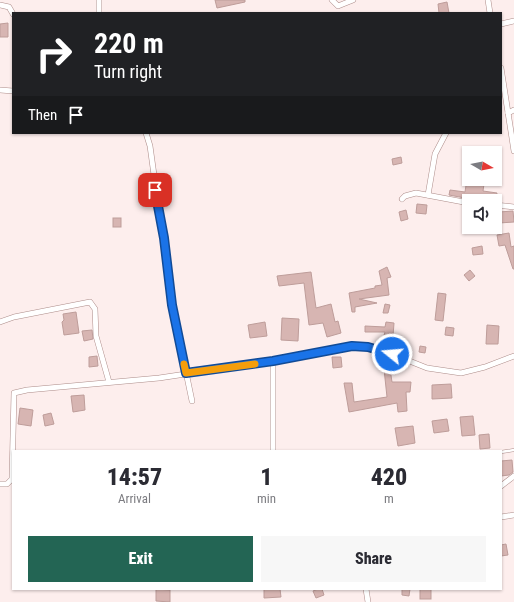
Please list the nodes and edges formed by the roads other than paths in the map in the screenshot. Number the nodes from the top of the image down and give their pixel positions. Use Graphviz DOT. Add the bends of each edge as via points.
graph roads {
  1 [pos="99,0"];
  2 [pos="332,0"];
  3 [pos="353,0"];
  4 [pos="488,0"];
  5 [pos="0,5"];
  6 [pos="12,12"];
  7 [pos="99,12"];
  8 [pos="490,12"];
  9 [pos="514,21"];
  10 [pos="502,24"];
  11 [pos="502,81"];
  12 [pos="0,90"];
  13 [pos="12,90"];
  14 [pos="514,110"];
  15 [pos="508,113"];
  16 [pos="146,134"];
  17 [pos="445,134"];
  18 [pos="514,150"];
  19 [pos="428,195"];
  20 [pos="402,199"];
  21 [pos="462,202"];
  22 [pos="502,206"];
  23 [pos="514,207"];
  24 [pos="0,322"];
  25 [pos="514,356"];
  26 [pos="273,361"];
  27 [pos="186,373"];
  28 [pos="109,382"];
  29 [pos="192,401"];
  30 [pos="13,450"];
  31 [pos="273,450"];
  32 [pos="514,450"];
  33 [pos="502,452"];
  34 [pos="514,476"];
  35 [pos="12,479"];
  36 [pos="0,484"];
  37 [pos="502,485"];
  38 [pos="514,515"];
  39 [pos="502,517"];
  40 [pos="366,590"];
  41 [pos="368,602"];
  1 -- 7 [label="street"];
  2 -- 3 [label="street" via="338,6"];
  4 -- 8 [label="street"];
  5 -- 6 [label="street" via="9,7"];
  9 -- 10 [label="street"];
  11 -- 15 [label="street"];
  12 -- 13 [label="street"];
  14 -- 15 [label="street"];
  15 -- 18 [label="street"];
  16 -- 27 [label="street" via="172,305"];
  17 -- 19 [label="street" via="435,154"];
  19 -- 20 [label="street" via="416,193"];
  19 -- 21 [label="street"];
  22 -- 23 [label="street"];
  24 -- 28 [label="street" via="90,302 95,309 96,336"];
  25 -- 26 [label="street" via="461,373 427,368 368,347 352,346"];
  26 -- 27 [label="street"];
  26 -- 31 [label="street"];
  27 -- 28 [label="street"];
  27 -- 29 [label="street"];
  28 -- 30 [label="street" via="14,393"];
  32 -- 33 [label="lane"];
  34 -- 37 [label="street"];
  35 -- 36 [label="street" via="7,484"];
  38 -- 39 [label="street"];
  40 -- 41 [label="street"];
}
